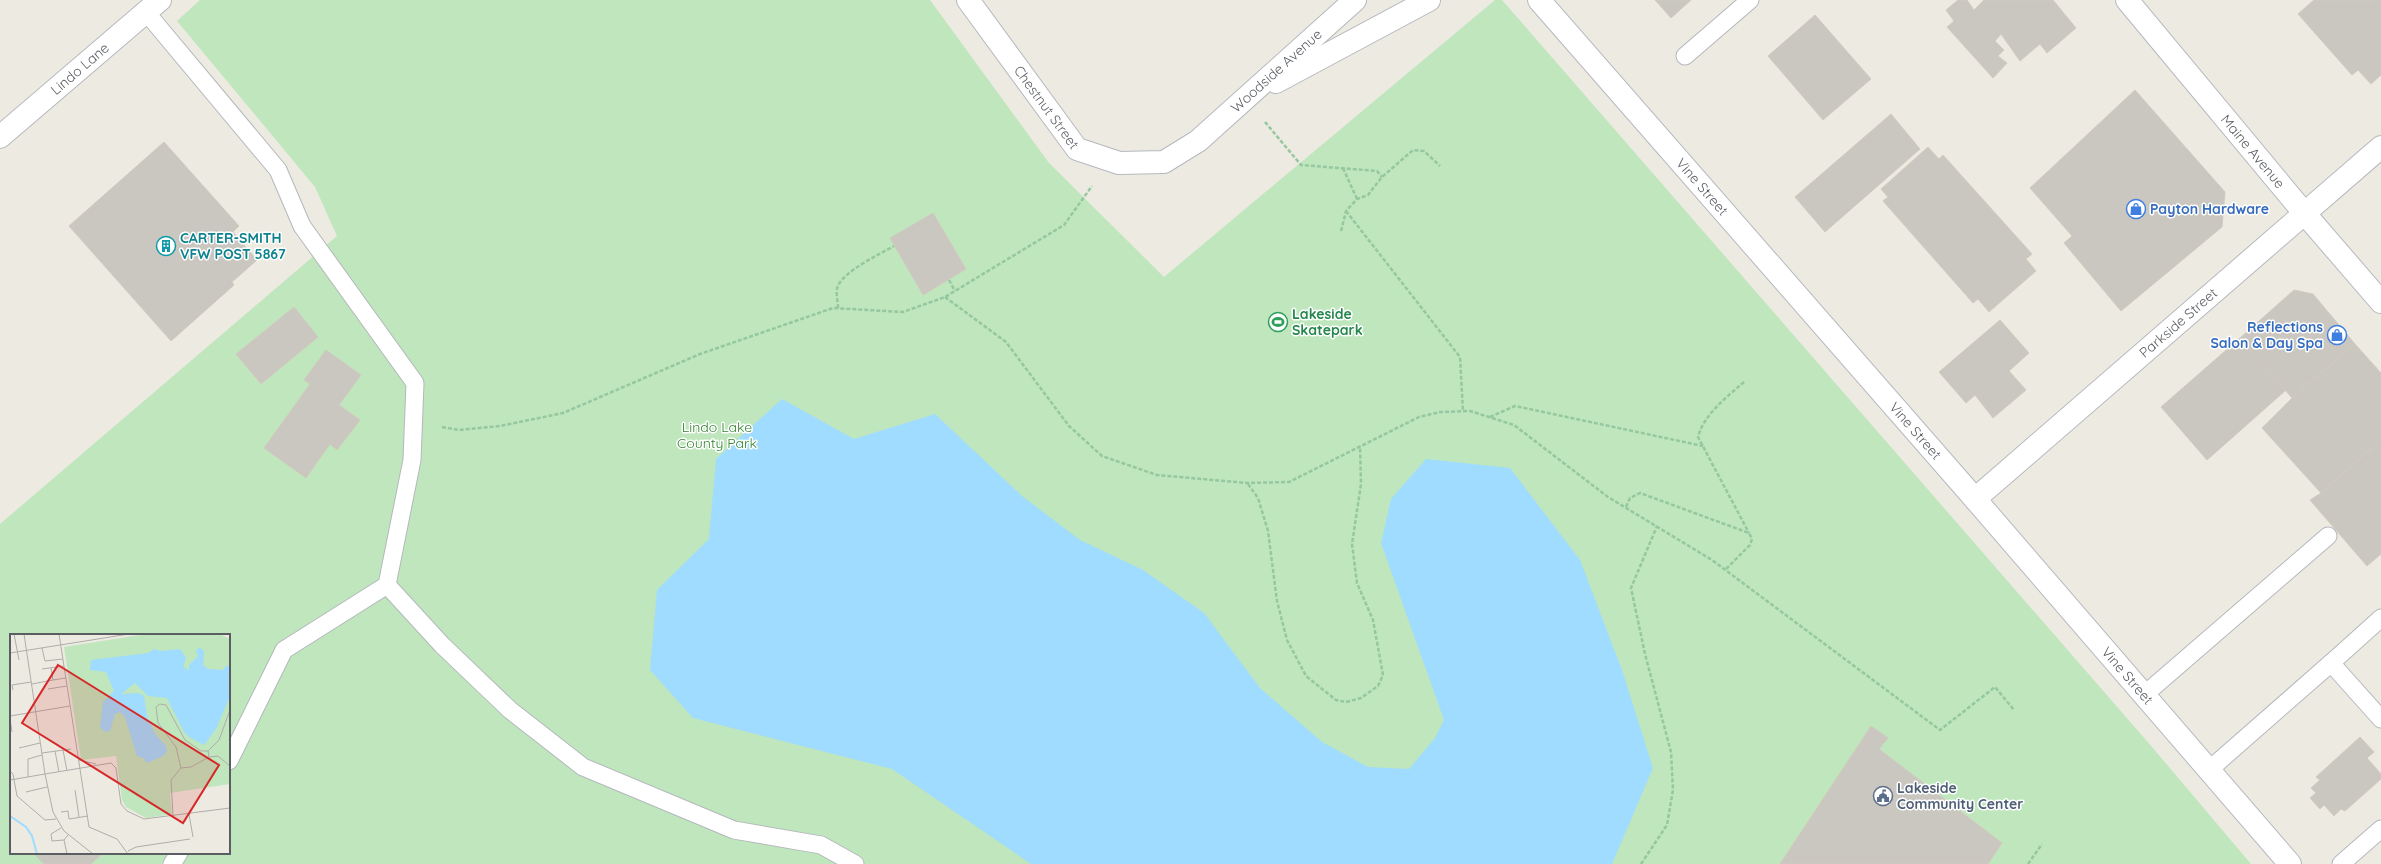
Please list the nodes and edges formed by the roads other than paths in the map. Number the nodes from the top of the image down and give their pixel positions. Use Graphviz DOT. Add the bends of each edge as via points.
graph roads {
  1 [pos="968,0"];
  2 [pos="1355,0"];
  3 [pos="1429,0"];
  4 [pos="1539,0"];
  5 [pos="1750,0"];
  6 [pos="2127,0"];
  7 [pos="153,6"];
  8 [pos="1685,56"];
  9 [pos="1244,100"];
  10 [pos="0,138"];
  11 [pos="1198,141"];
  12 [pos="2381,147"];
  13 [pos="2304,214"];
  14 [pos="2381,302"];
  15 [pos="1975,499"];
  16 [pos="2328,536"];
  17 [pos="386,585"];
  18 [pos="2381,618"];
  19 [pos="2331,663"];
  20 [pos="2144,695"];
  21 [pos="2381,719"];
  22 [pos="230,759"];
  23 [pos="2209,770"];
  24 [pos="2381,829"];
  25 [pos="178,854"];
  26 [pos="172,864"];
  27 [pos="855,864"];
  28 [pos="2290,864"];
  29 [pos="2340,864"];
  1 -- 11 [label="street, Chestnut Street" via="1077,148 1119,163 1164,162"];
  2 -- 9 [label="street, Woodside Avenue"];
  3 -- 9 [label="street"];
  4 -- 15 [label="street, Vine Street"];
  5 -- 8 [label="lane"];
  6 -- 13 [label="street, Maine Avenue"];
  7 -- 10 [label="street, Lindo Lane"];
  7 -- 17 [label="lane" via="278,170 302,226 415,383 412,460"];
  9 -- 11 [label="street, Woodside Avenue"];
  12 -- 13 [label="street, Parkside Street"];
  13 -- 14 [label="street, Maine Avenue"];
  13 -- 15 [label="street, Parkside Street"];
  15 -- 20 [label="street, Vine Street"];
  16 -- 20 [label="lane"];
  17 -- 22 [label="lane" via="284,650"];
  17 -- 27 [label="lane" via="442,645 510,710 583,767 734,830 821,845"];
  18 -- 19 [label="lane"];
  19 -- 21 [label="lane"];
  19 -- 23 [label="lane"];
  20 -- 23 [label="street, Vine Street"];
  23 -- 28 [label="street, Vine Street"];
  24 -- 29 [label="lane"];
  25 -- 26 [label="lane"];
}
